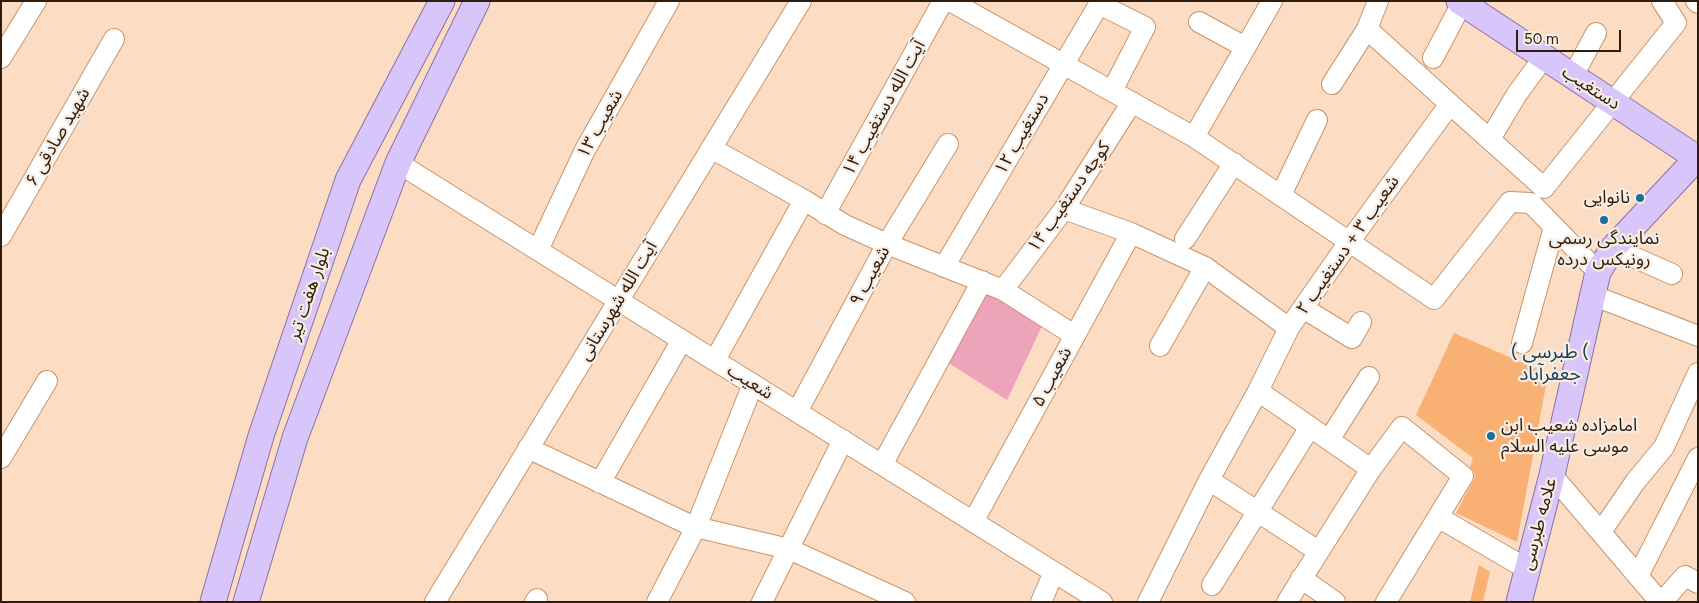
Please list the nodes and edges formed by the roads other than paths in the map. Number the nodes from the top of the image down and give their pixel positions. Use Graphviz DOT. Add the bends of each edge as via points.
graph roads {
  1 [pos="36,1"];
  2 [pos="442,1"];
  3 [pos="476,1"];
  4 [pos="669,1"];
  5 [pos="801,1"];
  6 [pos="943,1"];
  7 [pos="950,1"];
  8 [pos="1272,1"];
  9 [pos="1378,1"];
  10 [pos="1662,1"];
  11 [pos="1460,2"];
  12 [pos="1100,3"];
  13 [pos="1198,22"];
  14 [pos="1368,29"];
  15 [pos="1596,33"];
  16 [pos="114,39"];
  17 [pos="1246,47"];
  18 [pos="1544,57"];
  19 [pos="1,58"];
  20 [pos="1433,58"];
  21 [pos="1063,64"];
  22 [pos="1573,76"];
  23 [pos="1332,84"];
  24 [pos="1112,91"];
  25 [pos="1132,102"];
  26 [pos="1613,103"];
  27 [pos="1450,104"];
  28 [pos="1317,120"];
  29 [pos="1194,136"];
  30 [pos="1490,139"];
  31 [pos="948,144"];
  32 [pos="711,148"];
  33 [pos="1697,158"];
  34 [pos="398,163"];
  35 [pos="1234,163"];
  36 [pos="1280,195"];
  37 [pos="1538,196"];
  38 [pos="804,200"];
  39 [pos="1064,210"];
  40 [pos="825,214"];
  41 [pos="1554,227"];
  42 [pos="1131,233"];
  43 [pos="1,236"];
  44 [pos="1185,238"];
  45 [pos="1349,242"];
  46 [pos="886,244"];
  47 [pos="1613,248"];
  48 [pos="538,250"];
  49 [pos="944,267"];
  50 [pos="1205,267"];
  51 [pos="1672,274"];
  52 [pos="982,281"];
  53 [pos="1595,284"];
  54 [pos="1003,290"];
  55 [pos="618,300"];
  56 [pos="1303,308"];
  57 [pos="1361,322"];
  58 [pos="1290,328"];
  59 [pos="1074,335"];
  60 [pos="1698,336"];
  61 [pos="682,340"];
  62 [pos="1522,343"];
  63 [pos="1160,346"];
  64 [pos="714,360"];
  65 [pos="1698,373"];
  66 [pos="1369,376"];
  67 [pos="46,382"];
  68 [pos="754,384"];
  69 [pos="1258,391"];
  70 [pos="797,412"];
  71 [pos="1310,427"];
  72 [pos="843,440"];
  73 [pos="1329,440"];
  74 [pos="528,448"];
  75 [pos="1,458"];
  76 [pos="1698,458"];
  77 [pos="882,465"];
  78 [pos="1371,469"];
  79 [pos="1552,475"];
  80 [pos="1209,480"];
  81 [pos="600,483"];
  82 [pos="1258,512"];
  83 [pos="1438,517"];
  84 [pos="973,522"];
  85 [pos="696,527"];
  86 [pos="1601,532"];
  87 [pos="228,546"];
  88 [pos="789,548"];
  89 [pos="1318,551"];
  90 [pos="259,553"];
  91 [pos="1527,569"];
  92 [pos="1054,572"];
  93 [pos="1638,576"];
  94 [pos="1301,578"];
  95 [pos="1698,583"];
  96 [pos="1212,586"];
  97 [pos="874,595"];
  98 [pos="213,602"];
  99 [pos="246,602"];
  100 [pos="435,602"];
  101 [pos="657,602"];
  102 [pos="762,602"];
  103 [pos="905,602"];
  104 [pos="1041,602"];
  105 [pos="1102,602"];
  106 [pos="1148,602"];
  107 [pos="1286,602"];
  108 [pos="1335,602"];
  109 [pos="1386,602"];
  110 [pos="1519,602"];
  111 [pos="1661,602"];
  1 -- 19 [label="street"];
  2 -- 87 [label="main road, بلوار هفت تیر" via="348,180 261,436"];
  3 -- 34 [label="main road, بلوار هفت تیر"];
  4 -- 48 [label="street, شعیب ۱۳" via="585,150"];
  5 -- 32 [label="street, آیت الله شهرستانی"];
  6 -- 40 [label="street, آیت الله دستغیب ۱۴"];
  7 -- 21 [label="street"];
  8 -- 17 [label="street"];
  9 -- 14 [label="street"];
  10 -- 26 [label="street" via="1676,23"];
  11 -- 18 [label="main road, دستغیب"];
  11 -- 20 [label="street"];
  12 -- 21 [label="street, دستغیب ۱۲"];
  12 -- 24 [label="street" via="1145,27"];
  13 -- 17 [label="street"];
  14 -- 23 [label="street"];
  14 -- 27 [label="street"];
  15 -- 22 [label="street"];
  16 -- 43 [label="street, شهید صادقی ۶"];
  17 -- 29 [label="street"];
  18 -- 22 [label="main road, دستغیب"];
  18 -- 30 [label="street" via="1516,94"];
  21 -- 24 [label="street"];
  21 -- 49 [label="street, دستغیب ۱۲"];
  22 -- 26 [label="main road, دستغیب"];
  24 -- 25 [label="street"];
  25 -- 29 [label="street"];
  25 -- 39 [label="street, کوچه دستغیب ۱۴"];
  26 -- 33 [label="main road, دستغیب"];
  26 -- 37 [label="street"];
  27 -- 30 [label="street"];
  27 -- 45 [label="street, شعیب ۳ + دستغیب ۲"];
  28 -- 36 [label="street"];
  29 -- 35 [label="street"];
  30 -- 37 [label="street"];
  31 -- 46 [label="street, شعیب ۹"];
  32 -- 38 [label="street"];
  32 -- 55 [label="street, آیت الله شهرستانی"];
  33 -- 47 [label="main road, علامه طبرسی"];
  34 -- 48 [label="street, شعیب"];
  34 -- 90 [label="main road, بلوار هفت تیر" via="295,438"];
  35 -- 36 [label="street"];
  35 -- 44 [label="street"];
  36 -- 45 [label="street"];
  37 -- 41 [label="street"];
  37 -- 45 [label="street" via="1510,202 1434,299"];
  38 -- 40 [label="street"];
  38 -- 64 [label="street"];
  39 -- 42 [label="street"];
  39 -- 54 [label="street, کوچه دستغیب ۱۴"];
  40 -- 46 [label="street"];
  41 -- 53 [label="street"];
  41 -- 62 [label="street"];
  42 -- 50 [label="street"];
  42 -- 59 [label="street, شعیب ۵"];
  45 -- 56 [label="street, شعیب ۳ + دستغیب ۲"];
  46 -- 49 [label="street"];
  46 -- 70 [label="street, شعیب ۹"];
  47 -- 51 [label="street"];
  47 -- 53 [label="main road, علامه طبرسی"];
  48 -- 55 [label="street, شعیب"];
  49 -- 52 [label="street"];
  50 -- 58 [label="street"];
  50 -- 63 [label="street"];
  52 -- 54 [label="street"];
  52 -- 77 [label="street"];
  53 -- 60 [label="street"];
  53 -- 79 [label="main road, علامه طبرسی"];
  54 -- 59 [label="street"];
  55 -- 61 [label="street, شعیب"];
  55 -- 74 [label="street, آیت الله شهرستانی"];
  56 -- 57 [label="street" via="1352,338"];
  56 -- 58 [label="street, شعیب ۳ + دستغیب ۲"];
  58 -- 69 [label="street, شعیب ۳ + دستغیب ۲"];
  59 -- 84 [label="street, شعیب ۵"];
  61 -- 64 [label="street, شعیب"];
  61 -- 81 [label="street"];
  64 -- 68 [label="street, شعیب"];
  65 -- 86 [label="street" via="1664,447"];
  66 -- 73 [label="street"];
  67 -- 75 [label="street"];
  68 -- 70 [label="street, شعیب"];
  68 -- 85 [label="street"];
  69 -- 71 [label="street"];
  69 -- 80 [label="street, شعیب ۳ + دستغیب ۲"];
  70 -- 72 [label="street, شعیب"];
  71 -- 73 [label="street"];
  71 -- 82 [label="street"];
  72 -- 77 [label="street, شعیب"];
  72 -- 88 [label="street"];
  73 -- 78 [label="street"];
  74 -- 81 [label="street"];
  74 -- 100 [label="street, آیت الله شهرستانی"];
  76 -- 93 [label="street"];
  77 -- 84 [label="street, شعیب"];
  78 -- 83 [label="street" via="1402,427 1463,476"];
  78 -- 89 [label="street"];
  79 -- 86 [label="street"];
  79 -- 91 [label="main road, علامه طبرسی"];
  80 -- 82 [label="street"];
  80 -- 106 [label="street, شعیب ۳ + دستغیب ۲"];
  81 -- 85 [label="street"];
  82 -- 89 [label="street"];
  82 -- 96 [label="street"];
  83 -- 91 [label="street"];
  83 -- 109 [label="street"];
  84 -- 92 [label="street, شعیب"];
  85 -- 88 [label="street"];
  85 -- 101 [label="street"];
  86 -- 93 [label="street"];
  87 -- 90 [label="main road"];
  87 -- 98 [label="main road, بلوار هفت تیر"];
  88 -- 97 [label="street"];
  88 -- 102 [label="street"];
  89 -- 94 [label="street"];
  90 -- 99 [label="main road, بلوار هفت تیر"];
  91 -- 110 [label="main road, علامه طبرسی"];
  92 -- 104 [label="street"];
  92 -- 105 [label="street, شعیب"];
  93 -- 111 [label="street"];
  94 -- 107 [label="street"];
  94 -- 108 [label="street"];
  95 -- 111 [label="street" via="1685,576"];
  97 -- 103 [label="street"];
}
